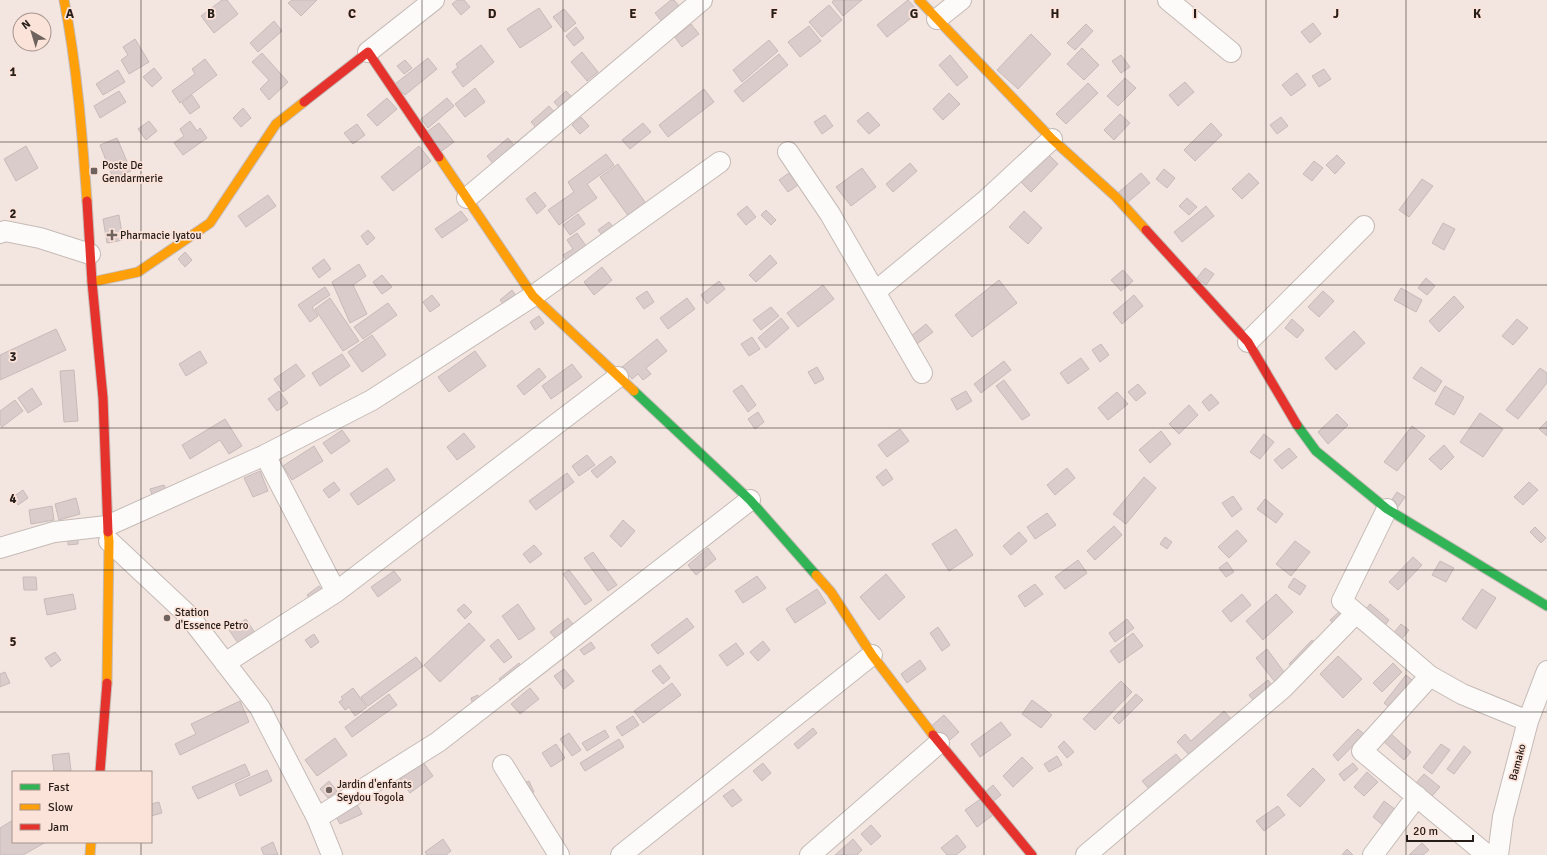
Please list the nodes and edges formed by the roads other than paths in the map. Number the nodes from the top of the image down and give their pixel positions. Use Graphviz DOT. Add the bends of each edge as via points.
graph roads {
  1 [pos="64,0"];
  2 [pos="434,0"];
  3 [pos="702,0"];
  4 [pos="919,0"];
  5 [pos="961,0"];
  6 [pos="1168,0"];
  7 [pos="937,20"];
  8 [pos="368,52"];
  9 [pos="1231,52"];
  10 [pos="1052,139"];
  11 [pos="788,152"];
  12 [pos="720,162"];
  13 [pos="467,198"];
  14 [pos="1364,226"];
  15 [pos="0,233"];
  16 [pos="90,254"];
  17 [pos="92,282"];
  18 [pos="876,292"];
  19 [pos="532,296"];
  20 [pos="1248,342"];
  21 [pos="922,373"];
  22 [pos="618,377"];
  23 [pos="265,455"];
  24 [pos="750,500"];
  25 [pos="1387,509"];
  26 [pos="108,533"];
  27 [pos="0,548"];
  28 [pos="336,592"];
  29 [pos="1547,606"];
  30 [pos="1356,613"];
  31 [pos="872,655"];
  32 [pos="225,663"];
  33 [pos="1547,671"];
  34 [pos="1430,676"];
  35 [pos="1528,721"];
  36 [pos="939,743"];
  37 [pos="503,765"];
  38 [pos="100,771"];
  39 [pos="1417,796"];
  40 [pos="317,818"];
  41 [pos="91,843"];
  42 [pos="90,855"];
  43 [pos="332,855"];
  44 [pos="559,855"];
  45 [pos="621,855"];
  46 [pos="810,855"];
  47 [pos="1032,855"];
  48 [pos="1086,855"];
  49 [pos="1373,855"];
  50 [pos="1487,855"];
  51 [pos="1498,855"];
  1 -- 16 [label="street" via="72,41 82,136"];
  2 -- 8 [label="street"];
  3 -- 13 [label="street"];
  4 -- 7 [label="street"];
  5 -- 7 [label="street"];
  6 -- 9 [label="street"];
  7 -- 10 [label="street"];
  8 -- 13 [label="street"];
  8 -- 17 [label="street" via="276,124 210,223 138,272"];
  10 -- 18 [label="street" via="985,201"];
  10 -- 20 [label="street" via="1116,197"];
  11 -- 18 [label="street" via="830,214"];
  12 -- 19 [label="street"];
  13 -- 19 [label="street"];
  14 -- 20 [label="street"];
  15 -- 16 [label="street" via="5,231 40,238"];
  16 -- 17 [label="street"];
  17 -- 26 [label="street" via="102,398"];
  18 -- 21 [label="street"];
  19 -- 22 [label="street"];
  19 -- 23 [label="street" via="372,400"];
  20 -- 25 [label="street" via="1297,425 1316,451"];
  22 -- 24 [label="street"];
  22 -- 28 [label="street"];
  23 -- 26 [label="street"];
  23 -- 28 [label="street"];
  24 -- 31 [label="street" via="831,592"];
  24 -- 40 [label="street" via="438,742"];
  25 -- 29 [label="street"];
  25 -- 30 [label="street" via="1342,601"];
  26 -- 27 [label="street" via="54,532"];
  26 -- 32 [label="street" via="189,616"];
  26 -- 38 [label="street" via="107,678"];
  28 -- 32 [label="street"];
  30 -- 34 [label="street"];
  30 -- 48 [label="street" via="1283,688"];
  31 -- 36 [label="street"];
  31 -- 45 [label="street"];
  32 -- 40 [label="street" via="260,708"];
  33 -- 35 [label="street, Bamako"];
  34 -- 35 [label="street" via="1462,694"];
  34 -- 39 [label="street" via="1362,751"];
  35 -- 51 [label="street, Bamako" via="1503,816"];
  36 -- 46 [label="street"];
  36 -- 47 [label="street"];
  37 -- 44 [label="street"];
  39 -- 49 [label="street"];
  39 -- 50 [label="street"];
  40 -- 43 [label="street"];
  41 -- 42 [label="street"];
}
